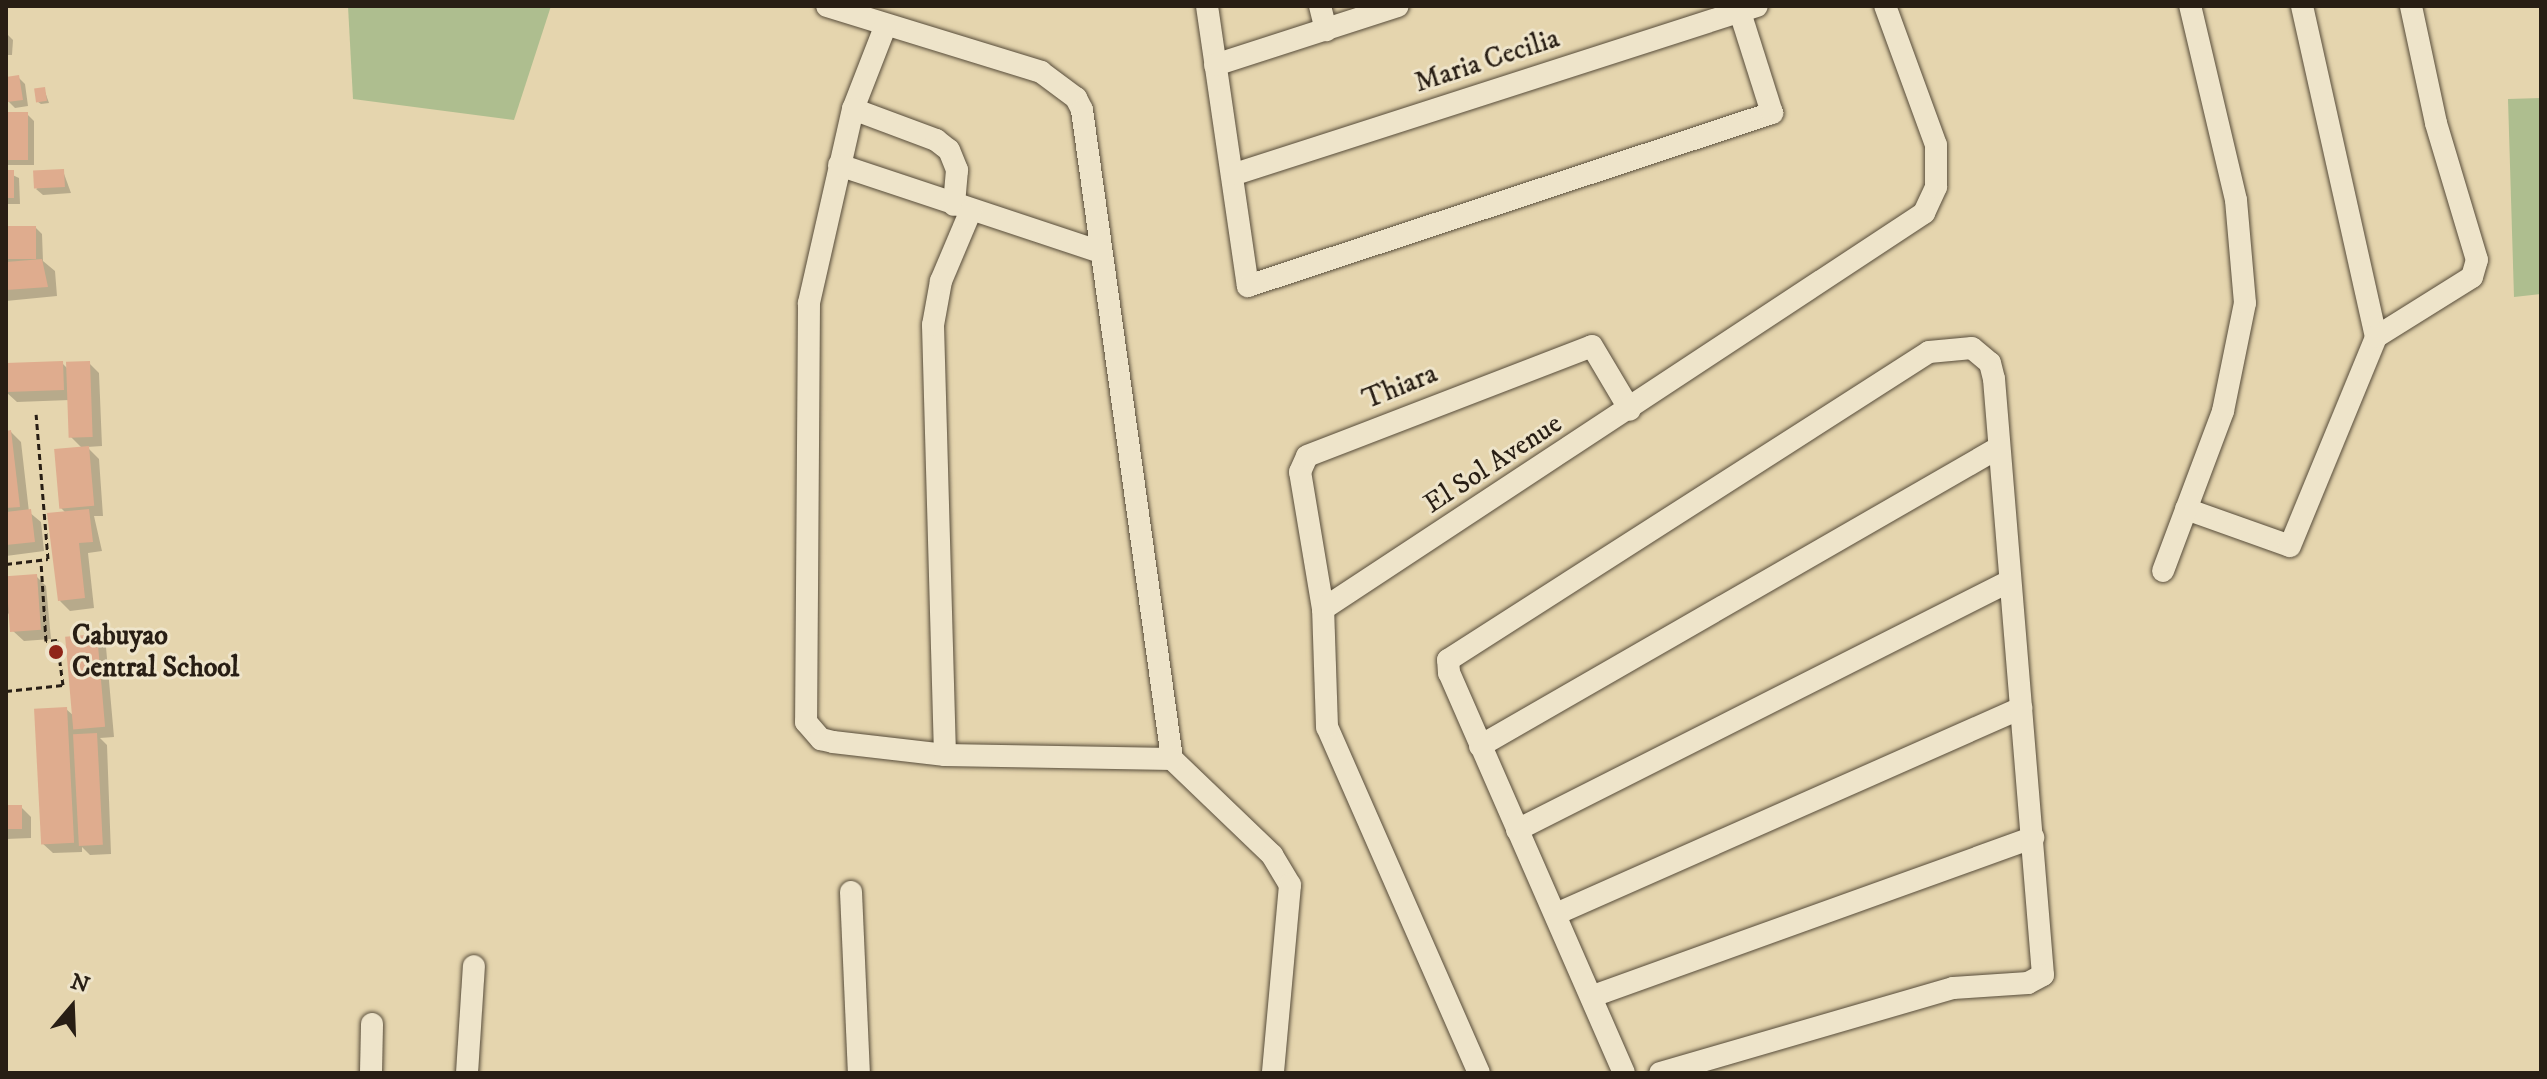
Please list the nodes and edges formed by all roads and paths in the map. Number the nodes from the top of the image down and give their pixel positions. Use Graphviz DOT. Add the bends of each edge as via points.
graph roads {
  1 [pos="827,6"];
  2 [pos="1207,6"];
  3 [pos="1320,6"];
  4 [pos="1398,6"];
  5 [pos="1885,6"];
  6 [pos="2190,6"];
  7 [pos="2198,6"];
  8 [pos="2302,6"];
  9 [pos="2411,6"];
  10 [pos="1745,8"];
  11 [pos="885,27"];
  12 [pos="1326,30"];
  13 [pos="1215,65"];
  14 [pos="853,109"];
  15 [pos="839,165"];
  16 [pos="1235,174"];
  17 [pos="962,208"];
  18 [pos="1100,252"];
  19 [pos="2376,337"];
  20 [pos="1630,410"];
  21 [pos="36,414"];
  22 [pos="1998,448"];
  23 [pos="2186,509"];
  24 [pos="41,561"];
  25 [pos="6,564"];
  26 [pos="2163,571"];
  27 [pos="2010,581"];
  28 [pos="1323,609"];
  29 [pos="6,691"];
  30 [pos="2021,708"];
  31 [pos="1480,746"];
  32 [pos="945,755"];
  33 [pos="1172,759"];
  34 [pos="1517,830"];
  35 [pos="2033,838"];
  36 [pos="851,892"];
  37 [pos="1556,914"];
  38 [pos="474,966"];
  39 [pos="1593,996"];
  40 [pos="372,1024"];
  41 [pos="371,1073"];
  42 [pos="467,1073"];
  43 [pos="859,1073"];
  44 [pos="1273,1073"];
  45 [pos="1479,1073"];
  46 [pos="1624,1073"];
  47 [pos="1660,1073"];
  1 -- 11 [label="street"];
  2 -- 13 [label="street"];
  3 -- 12 [label="street"];
  4 -- 12 [label="street"];
  5 -- 20 [label="street, El Sol Avenue" via="1936,145 1936,187 1924,213"];
  6 -- 7 [label="street"];
  6 -- 23 [label="street" via="2236,200 2245,303 2226,399"];
  8 -- 19 [label="street"];
  9 -- 19 [label="street" via="2436,123 2477,260 2463,284"];
  10 -- 16 [label="street, Maria Cecilia"];
  10 -- 16 [label="street" via="1772,113 1248,286"];
  11 -- 14 [label="street"];
  11 -- 18 [label="street" via="1041,72 1076,98 1082,110"];
  12 -- 13 [label="street"];
  13 -- 16 [label="street"];
  14 -- 15 [label="street"];
  14 -- 17 [label="street" via="936,140 949,150"];
  15 -- 17 [label="street"];
  15 -- 32 [label="street" via="809,303 804,711 821,739"];
  17 -- 18 [label="street"];
  17 -- 32 [label="street" via="933,325"];
  18 -- 33 [label="street"];
  19 -- 23 [label="street" via="2290,546"];
  20 -- 28 [label="street, El Sol Avenue"];
  20 -- 28 [label="street, Thiara" via="1592,346 1307,456 1300,472"];
  21 -- 24 [label="path" via="48,559"];
  22 -- 27 [label="street"];
  22 -- 31 [label="street"];
  22 -- 31 [label="street" via="1990,363 1972,348 1929,352 1448,660"];
  23 -- 26 [label="street"];
  24 -- 25 [label="path"];
  24 -- 29 [label="path" via="46,641 57,640 63,685"];
  27 -- 30 [label="street"];
  27 -- 34 [label="street"];
  28 -- 45 [label="street" via="1327,727"];
  30 -- 35 [label="street"];
  30 -- 37 [label="street"];
  31 -- 34 [label="street"];
  32 -- 33 [label="street"];
  33 -- 44 [label="street" via="1272,855 1290,885"];
  34 -- 37 [label="street"];
  35 -- 39 [label="street"];
  35 -- 47 [label="street" via="2043,975 2028,983 1953,988"];
  36 -- 43 [label="street"];
  37 -- 39 [label="street"];
  38 -- 42 [label="street"];
  39 -- 46 [label="street"];
  40 -- 41 [label="street"];
}
